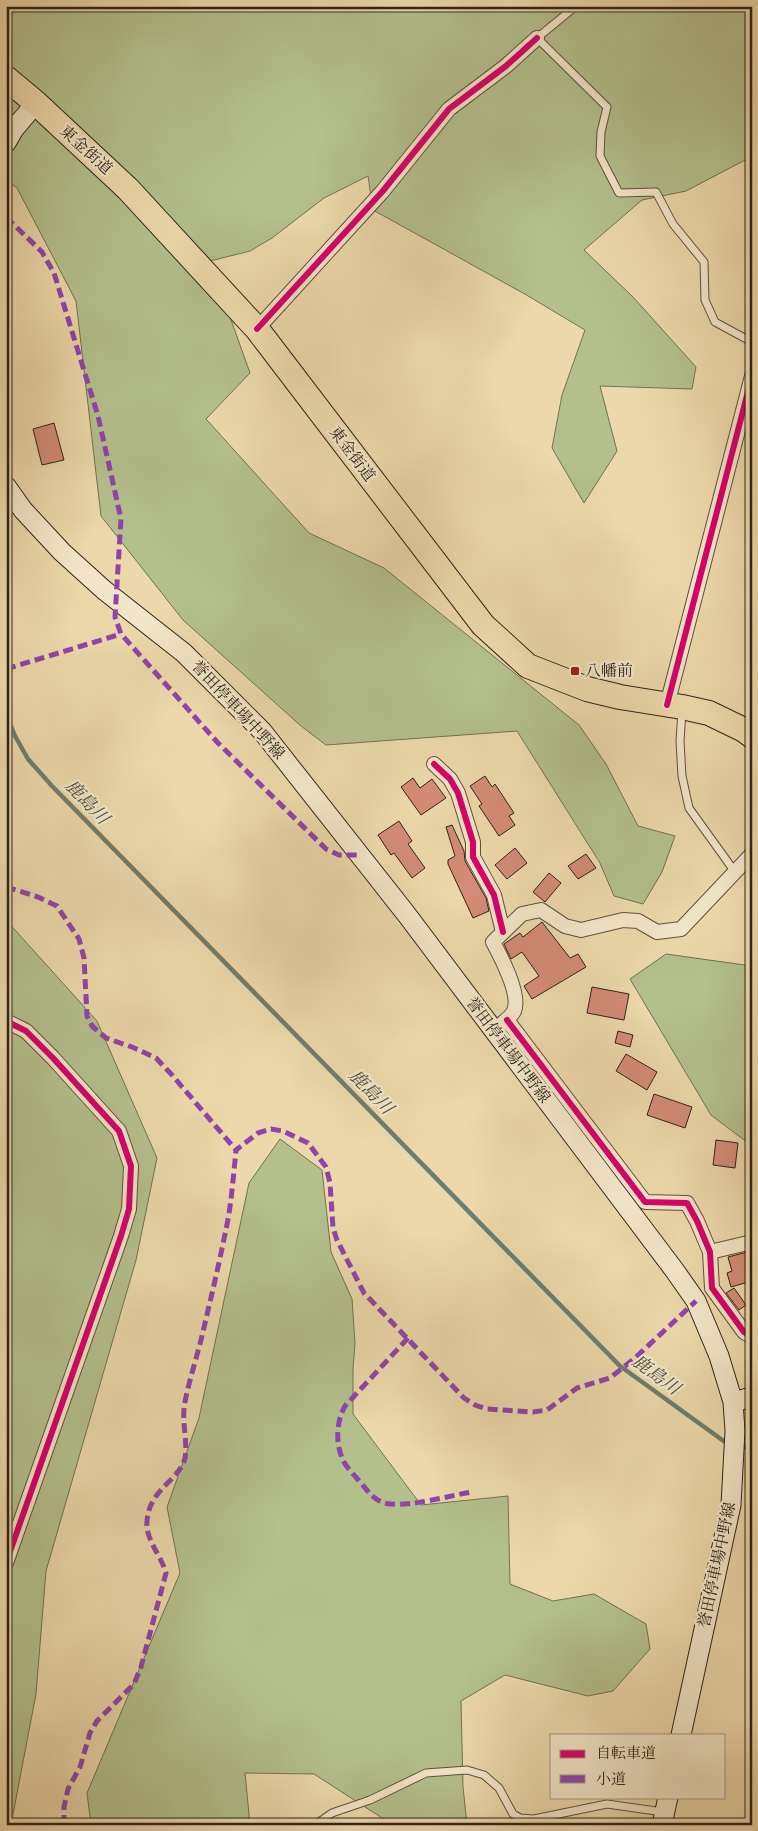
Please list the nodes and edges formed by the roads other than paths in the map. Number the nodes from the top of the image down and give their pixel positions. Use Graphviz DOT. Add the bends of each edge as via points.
graph roads {
  1 [pos="576,6"];
  2 [pos="537,38"];
  3 [pos="6,78"];
  4 [pos="36,103"];
  5 [pos="8,140"];
  6 [pos="257,329"];
  7 [pos="752,342"];
  8 [pos="752,376"];
  9 [pos="6,486"];
  10 [pos="674,706"];
  11 [pos="752,736"];
  12 [pos="434,764"];
  13 [pos="752,854"];
  14 [pos="735,872"];
  15 [pos="503,932"];
  16 [pos="6,1021"];
  17 [pos="500,1025"];
  18 [pos="752,1242"];
  19 [pos="710,1252"];
  20 [pos="712,1288"];
  21 [pos="696,1301"];
  22 [pos="752,1337"];
  23 [pos="752,1397"];
  24 [pos="733,1402"];
  25 [pos="6,1563"];
  26 [pos="681,1734"];
  27 [pos="665,1812"];
  28 [pos="315,1825"];
  1 -- 2 [label="lane"];
  2 -- 6 [label="street" via="449,109 382,192"];
  2 -- 7 [label="lane" via="608,107 601,132 600,156 619,193 656,192 673,224 704,262 705,300 715,322"];
  3 -- 4 [label="highway, 東金街道"];
  4 -- 5 [label="main road"];
  4 -- 6 [label="highway, 東金街道" via="128,189"];
  6 -- 10 [label="highway, 東金街道" via="489,631 528,666 620,698"];
  8 -- 10 [label="street"];
  9 -- 17 [label="main road, 誉田停車場中野線" via="23,510 62,552 184,653 262,731 401,908"];
  10 -- 11 [label="highway, 東金街道" via="709,714"];
  10 -- 14 [label="lane" via="689,808"];
  12 -- 15 [label="street" via="450,779 458,794 473,842 473,857 494,895"];
  13 -- 14 [label="street"];
  14 -- 15 [label="street" via="681,929 657,932 638,921 623,920 581,930 565,926 541,910 522,914"];
  15 -- 17 [label="street" via="493,942 514,992 514,1009"];
  16 -- 25 [label="street" via="26,1031 120,1131 130,1166 129,1209 121,1236"];
  17 -- 19 [label="street" via="645,1202 687,1203"];
  17 -- 21 [label="main road, 誉田停車場中野線"];
  18 -- 19 [label="street"];
  19 -- 20 [label="street"];
  20 -- 21 [label="street"];
  20 -- 22 [label="street" via="744,1332"];
  21 -- 24 [label="main road, 誉田停車場中野線" via="719,1356"];
  23 -- 24 [label="main road"];
  24 -- 26 [label="main road, 誉田停車場中野線" via="735,1454 731,1505"];
  27 -- 28 [label="lane" via="607,1804 520,1818 513,1814 499,1788 484,1775 467,1770 426,1773 370,1800 332,1813"];
}
